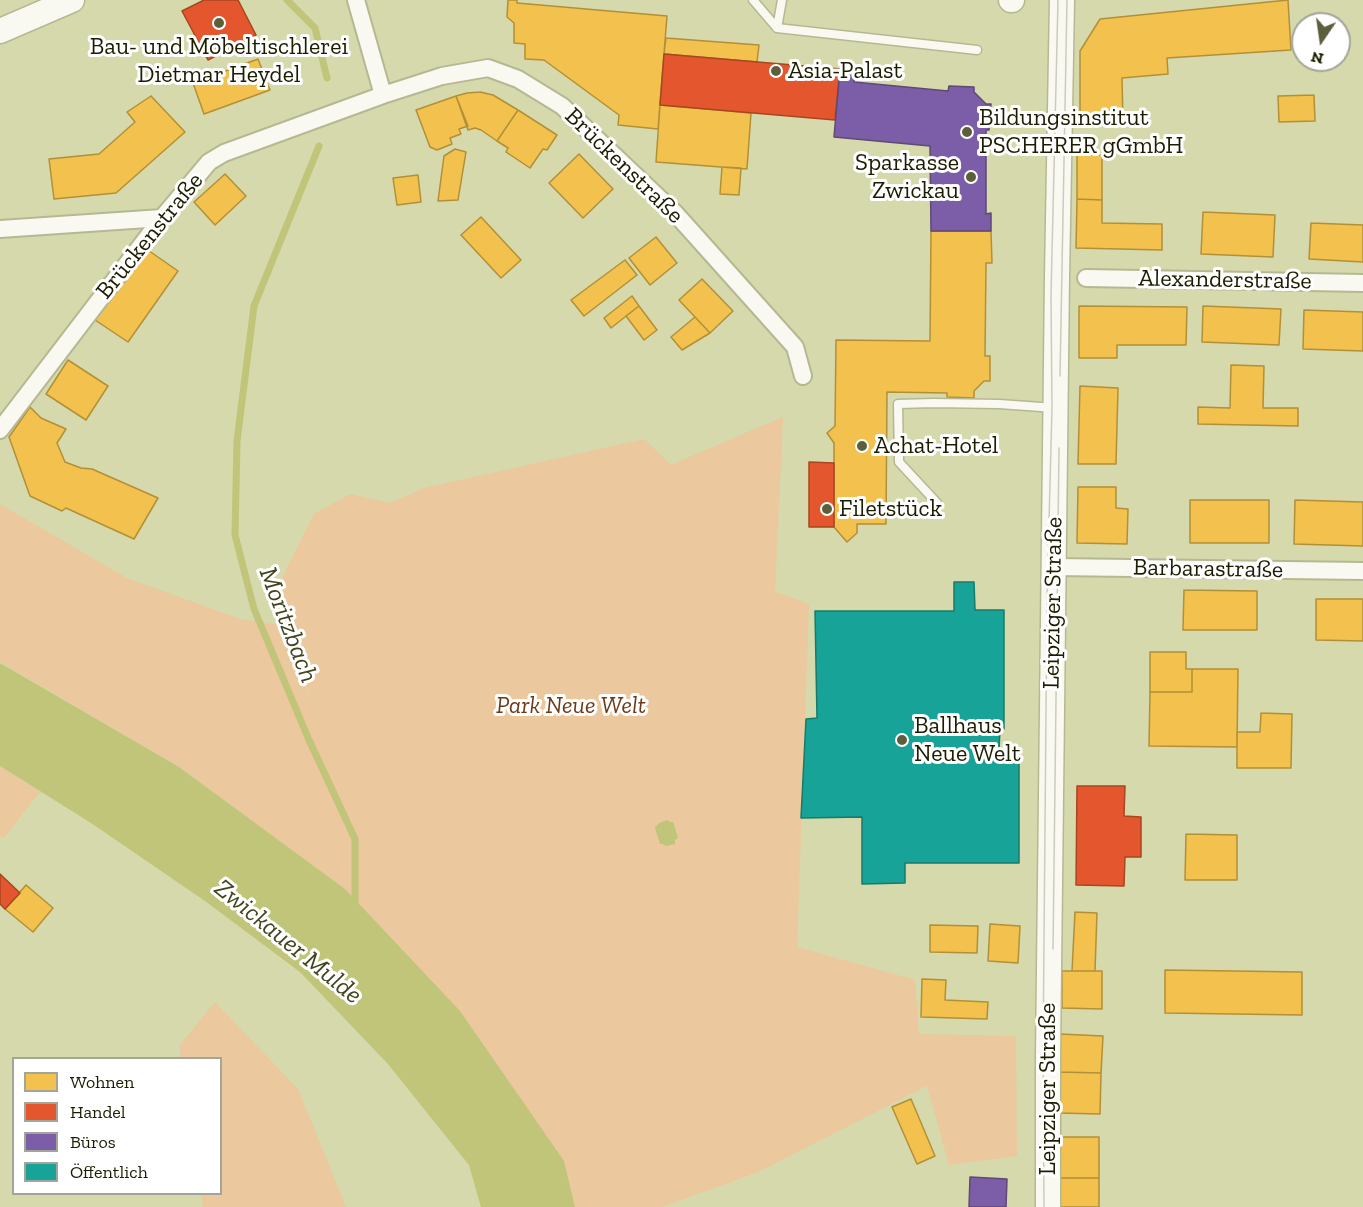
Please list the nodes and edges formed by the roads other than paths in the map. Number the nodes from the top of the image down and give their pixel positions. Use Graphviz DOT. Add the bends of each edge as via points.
graph roads {
  1 [pos="72,0"];
  2 [pos="356,0"];
  3 [pos="753,0"];
  4 [pos="782,0"];
  5 [pos="1062,0"];
  6 [pos="777,28"];
  7 [pos="0,31"];
  8 [pos="977,50"];
  9 [pos="383,95"];
  10 [pos="162,218"];
  11 [pos="0,230"];
  12 [pos="1086,278"];
  13 [pos="1363,283"];
  14 [pos="803,376"];
  15 [pos="1055,408"];
  16 [pos="0,430"];
  17 [pos="938,503"];
  18 [pos="1054,567"];
  19 [pos="1363,571"];
  20 [pos="1048,1207"];
  1 -- 7 [label="street"];
  2 -- 9 [label="street"];
  3 -- 6 [label="lane"];
  4 -- 6 [label="lane"];
  5 -- 15 [label="street, Leipziger Straße"];
  6 -- 8 [label="lane"];
  9 -- 10 [label="street, Brückenstraße" via="224,153 209,162"];
  9 -- 14 [label="street, Brückenstraße" via="442,76 488,68 518,79 562,106 691,230 795,347"];
  10 -- 11 [label="street"];
  10 -- 16 [label="street, Brückenstraße"];
  12 -- 13 [label="street, Alexanderstraße"];
  15 -- 17 [label="lane" via="898,404 899,462"];
  15 -- 18 [label="street, Leipziger Straße"];
  18 -- 19 [label="street, Barbarastraße"];
  18 -- 20 [label="street, Leipziger Straße"];
}
